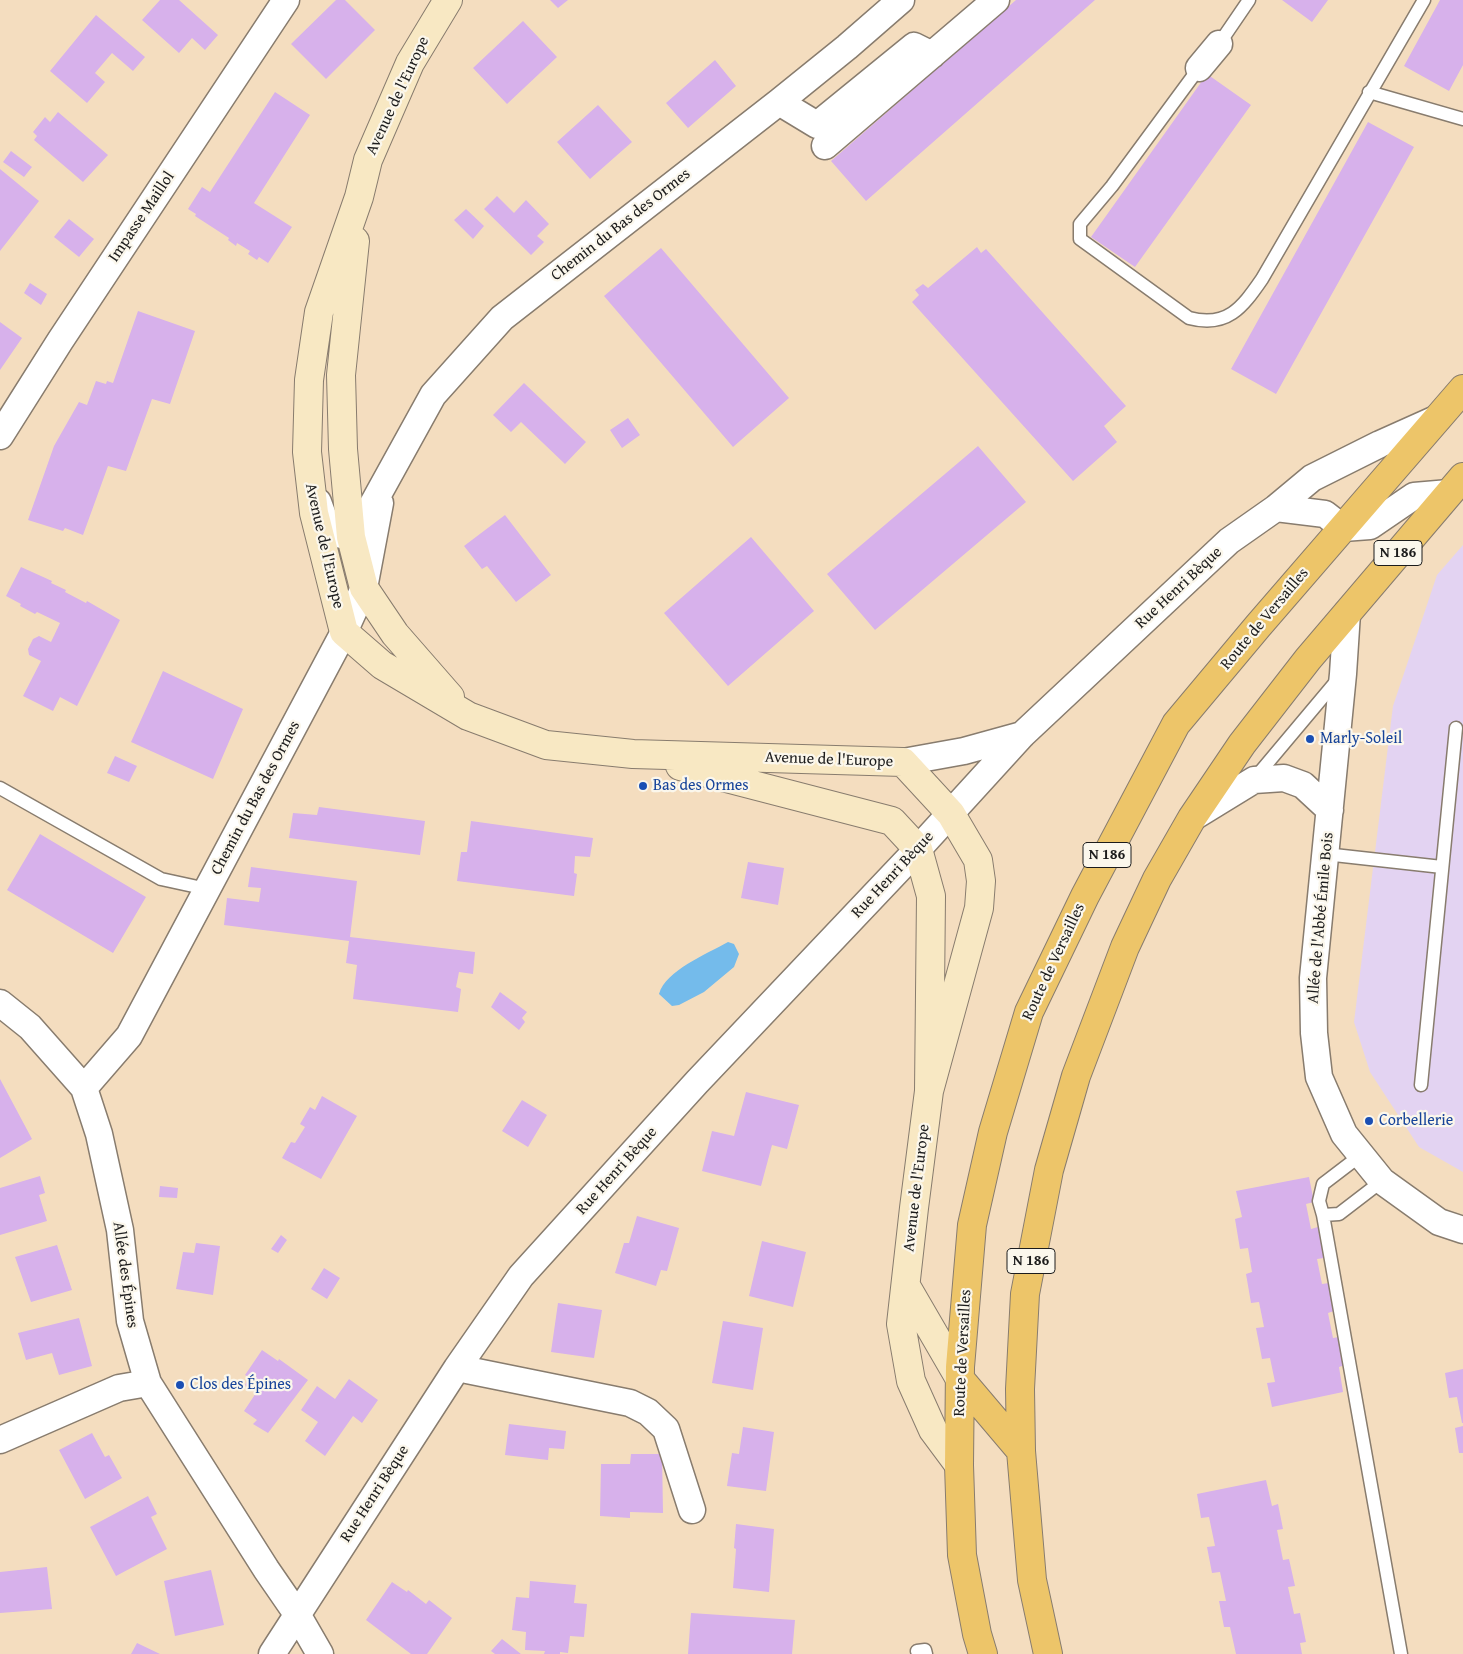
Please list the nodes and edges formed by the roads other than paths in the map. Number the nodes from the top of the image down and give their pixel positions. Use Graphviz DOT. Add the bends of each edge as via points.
graph roads {
  1 [pos="286,0"];
  2 [pos="448,0"];
  3 [pos="901,0"];
  4 [pos="996,0"];
  5 [pos="1249,0"];
  6 [pos="1424,0"];
  7 [pos="1219,44"];
  8 [pos="932,54"];
  9 [pos="1199,68"];
  10 [pos="1370,92"];
  11 [pos="779,102"];
  12 [pos="1463,119"];
  13 [pos="825,146"];
  14 [pos="359,197"];
  15 [pos="1463,389"];
  16 [pos="1438,418"];
  17 [pos="0,436"];
  18 [pos="1312,478"];
  19 [pos="309,480"];
  20 [pos="1456,485"];
  21 [pos="383,487"];
  22 [pos="1276,508"];
  23 [pos="1334,521"];
  24 [pos="350,537"];
  25 [pos="364,588"];
  26 [pos="1347,613"];
  27 [pos="344,632"];
  28 [pos="1343,674"];
  29 [pos="468,716"];
  30 [pos="1456,728"];
  31 [pos="1022,735"];
  32 [pos="633,754"];
  33 [pos="903,762"];
  34 [pos="1254,780"];
  35 [pos="0,788"];
  36 [pos="1330,810"];
  37 [pos="951,814"];
  38 [pos="1192,818"];
  39 [pos="918,849"];
  40 [pos="1325,854"];
  41 [pos="1442,867"];
  42 [pos="207,889"];
  43 [pos="0,1003"];
  44 [pos="1422,1085"];
  45 [pos="84,1088"];
  46 [pos="930,1091"];
  47 [pos="1361,1155"];
  48 [pos="1382,1181"];
  49 [pos="1323,1215"];
  50 [pos="1463,1230"];
  51 [pos="906,1286"];
  52 [pos="457,1368"];
  53 [pos="960,1379"];
  54 [pos="148,1383"];
  55 [pos="0,1440"];
  56 [pos="1021,1451"];
  57 [pos="959,1465"];
  58 [pos="692,1510"];
  59 [pos="297,1614"];
  60 [pos="272,1654"];
  61 [pos="320,1654"];
  62 [pos="983,1654"];
  63 [pos="1048,1654"];
  64 [pos="1400,1654"];
  1 -- 17 [label="street, Impasse Maillol"];
  2 -- 14 [label="street, Avenue de l'Europe" via="410,63 368,160"];
  3 -- 11 [label="street, Chemin du Bas des Ormes"];
  4 -- 8 [label="street"];
  5 -- 7 [label="lane"];
  6 -- 10 [label="lane"];
  7 -- 9 [label="street"];
  8 -- 11 [label="street" via="914,46 817,126"];
  8 -- 13 [label="street"];
  9 -- 10 [label="lane" via="1080,224 1080,239 1189,318 1199,321 1215,322 1246,302"];
  10 -- 12 [label="lane"];
  11 -- 21 [label="street, Chemin du Bas des Ormes" via="502,318 433,396"];
  14 -- 19 [label="street, Avenue de l'Europe" via="319,312 310,380"];
  14 -- 24 [label="street, Avenue de l'Europe" via="341,375"];
  15 -- 16 [label="main road, Route de Versailles / N 186"];
  16 -- 18 [label="street, Rue Henri Bèque"];
  16 -- 23 [label="main road, Route de Versailles / N 186"];
  18 -- 22 [label="street, Rue Henri Bèque"];
  18 -- 23 [label="street"];
  19 -- 24 [label="street" via="329,532"];
  19 -- 27 [label="street, Avenue de l'Europe" via="320,541"];
  20 -- 23 [label="street" via="1414,496 1370,526"];
  20 -- 26 [label="main road, N 186"];
  21 -- 24 [label="street, Chemin du Bas des Ormes"];
  21 -- 25 [label="street, Chemin du Bas des Ormes"];
  22 -- 23 [label="street"];
  22 -- 31 [label="street, Rue Henri Bèque" via="1229,541"];
  23 -- 53 [label="main road, Route de Versailles / N 186" via="1258,626 1176,724 1085,896 1029,1012 993,1132 972,1225"];
  24 -- 25 [label="street, Avenue de l'Europe"];
  25 -- 27 [label="street, Chemin du Bas des Ormes"];
  25 -- 29 [label="street, Avenue de l'Europe" via="394,634"];
  26 -- 28 [label="street, Allée de l'Abbé Émile Bois"];
  26 -- 38 [label="main road, N 186" via="1242,744"];
  27 -- 29 [label="street, Avenue de l'Europe" via="382,666"];
  27 -- 42 [label="street, Chemin du Bas des Ormes"];
  28 -- 34 [label="lane"];
  28 -- 36 [label="street, Allée de l'Abbé Émile Bois"];
  29 -- 32 [label="street, Avenue de l'Europe" via="546,745"];
  30 -- 41 [label="lane"];
  31 -- 33 [label="street, Rue Henri Bèque" via="964,751"];
  31 -- 37 [label="street, Rue Henri Bèque"];
  32 -- 33 [label="street, Avenue de l'Europe"];
  32 -- 39 [label="street, Avenue de l'Europe" via="892,821"];
  33 -- 37 [label="street, Avenue de l'Europe"];
  34 -- 36 [label="street, Allée de l'Abbé Émile Bois" via="1284,778 1303,785"];
  34 -- 38 [label="street, Allée de l'Abbé Émile Bois"];
  35 -- 42 [label="lane" via="161,879"];
  36 -- 40 [label="street, Allée de l'Abbé Émile Bois"];
  37 -- 39 [label="street, Rue Henri Bèque"];
  37 -- 46 [label="street, Avenue de l'Europe" via="978,860 979,908"];
  38 -- 56 [label="main road, N 186" via="1157,879 1125,946 1076,1076 1049,1170 1025,1294 1020,1389"];
  39 -- 46 [label="street, Avenue de l'Europe" via="932,896"];
  39 -- 52 [label="street, Rue Henri Bèque" via="697,1082 521,1276"];
  40 -- 41 [label="lane"];
  40 -- 47 [label="street, Allée de l'Abbé Émile Bois" via="1313,978 1319,1077 1344,1134"];
  41 -- 44 [label="lane"];
  42 -- 45 [label="street, Chemin du Bas des Ormes" via="129,1036"];
  43 -- 45 [label="street, Allée des Épines" via="30,1027"];
  45 -- 54 [label="street, Allée des Épines" via="99,1134 118,1220 130,1322"];
  46 -- 51 [label="street, Avenue de l'Europe"];
  47 -- 48 [label="street, Allée de l'Abbé Émile Bois"];
  47 -- 49 [label="lane" via="1323,1184 1319,1201"];
  48 -- 49 [label="lane" via="1339,1214"];
  48 -- 50 [label="street, Allée de l'Abbé Émile Bois" via="1439,1222"];
  49 -- 64 [label="lane"];
  51 -- 53 [label="street"];
  51 -- 57 [label="street, Avenue de l'Europe" via="901,1324 911,1380 933,1430"];
  52 -- 58 [label="street" via="630,1404 648,1412 666,1429"];
  52 -- 59 [label="street, Rue Henri Bèque"];
  53 -- 56 [label="main road"];
  53 -- 57 [label="main road, Route de Versailles / N 186"];
  54 -- 55 [label="street" via="119,1388"];
  54 -- 59 [label="street, Allée des Épines"];
  56 -- 63 [label="main road, N 186" via="1032,1580"];
  57 -- 62 [label="main road, Route de Versailles / N 186" via="962,1555"];
  59 -- 60 [label="street, Rue Henri Bèque"];
  59 -- 61 [label="street, Allée des Épines"];
}
